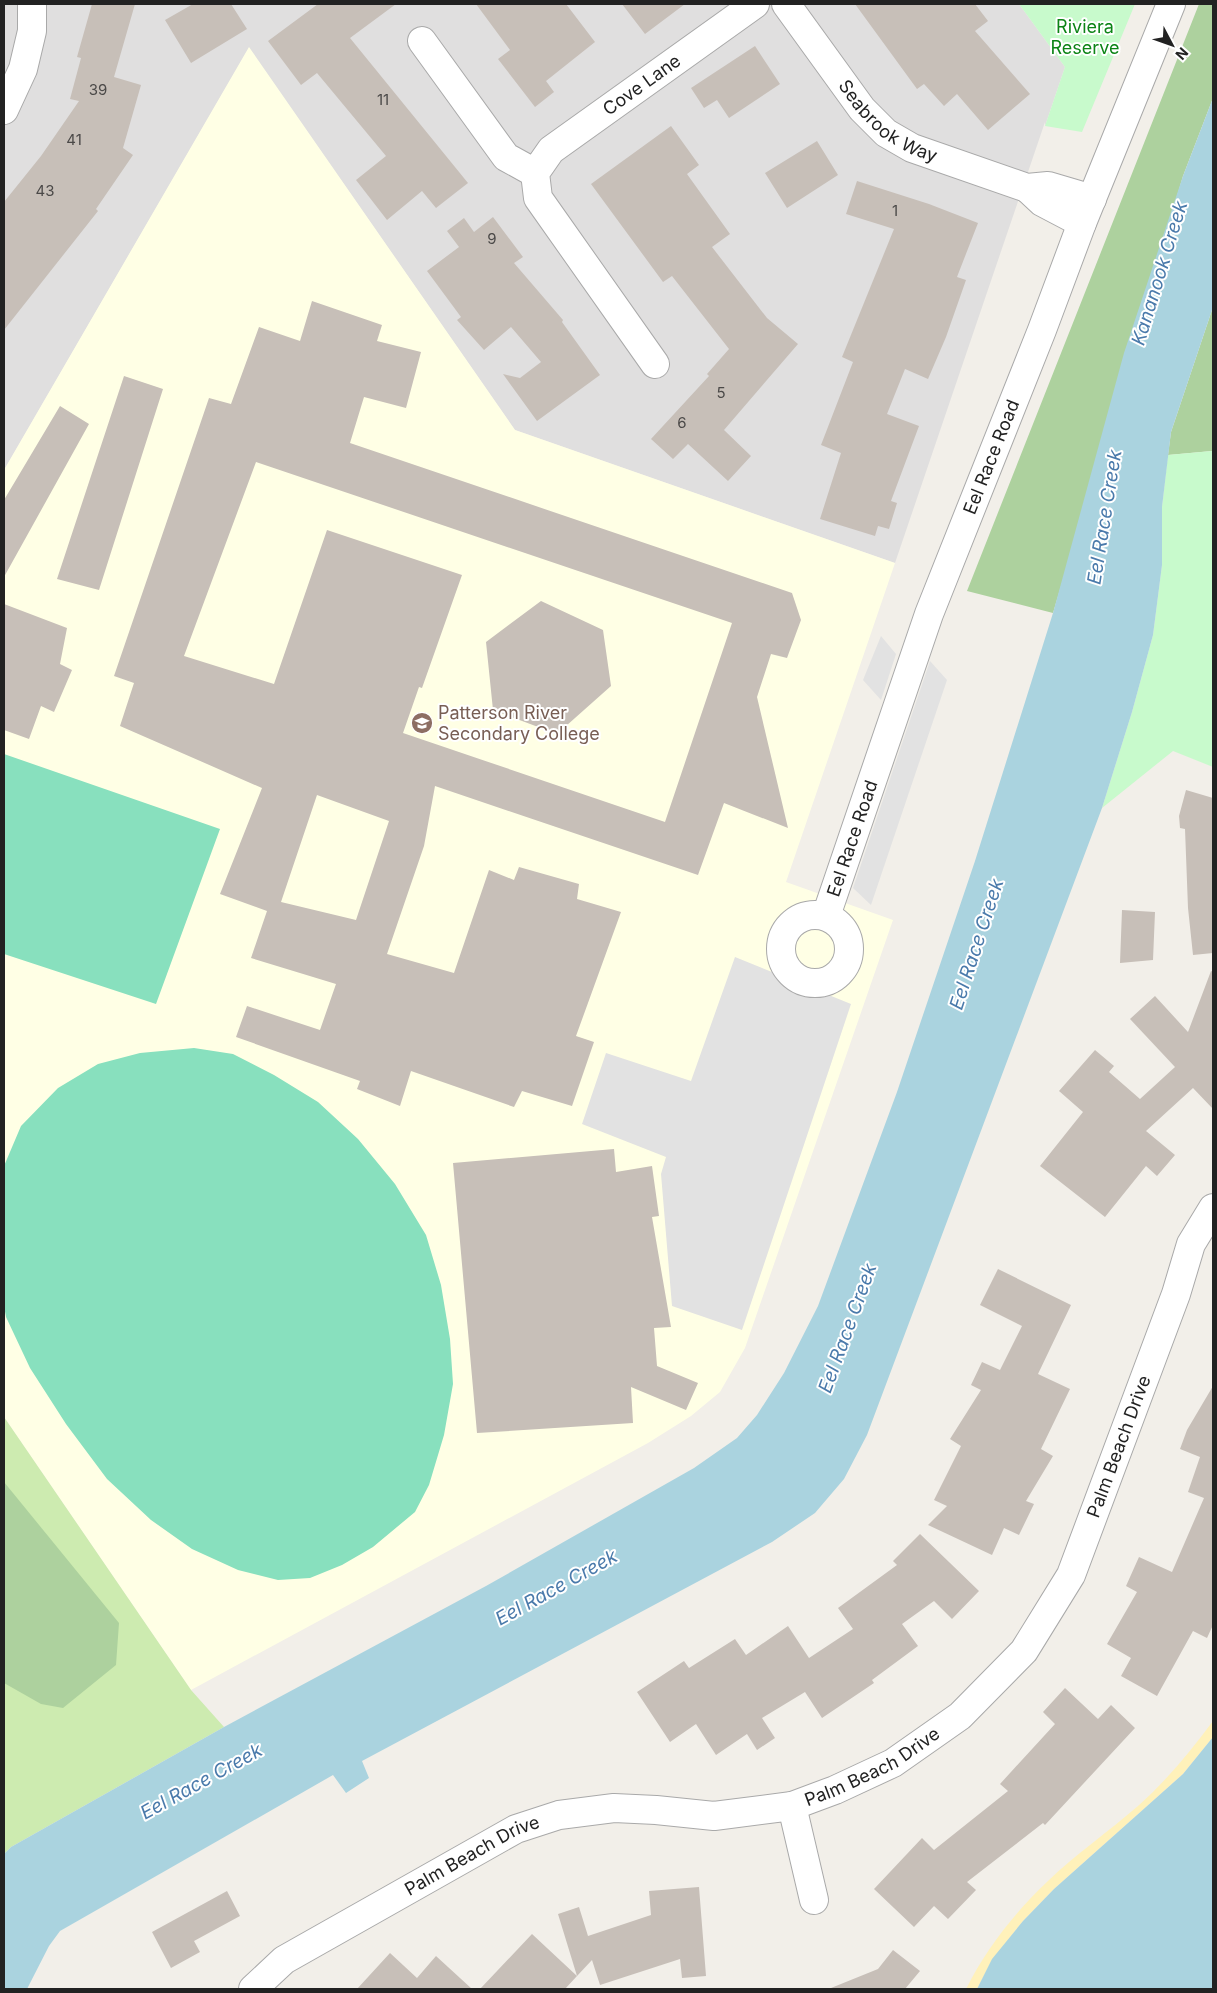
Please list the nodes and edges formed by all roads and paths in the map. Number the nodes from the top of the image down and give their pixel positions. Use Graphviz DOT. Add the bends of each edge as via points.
graph roads {
  1 [pos="32,4"];
  2 [pos="755,4"];
  3 [pos="786,4"];
  4 [pos="1171,4"];
  5 [pos="422,41"];
  6 [pos="4,110"];
  7 [pos="535,173"];
  8 [pos="1087,211"];
  9 [pos="655,364"];
  10 [pos="826,916"];
  11 [pos="1213,1208"];
  12 [pos="792,1806"];
  13 [pos="814,1900"];
  14 [pos="253,1989"];
  1 -- 6 [label="street" via="32,31 23,69"];
  2 -- 7 [label="street, Cove Lane" via="551,150"];
  3 -- 8 [label="street, Seabrook Way" via="862,109 886,133 912,148 1027,188 1042,202"];
  4 -- 8 [label="street, Eel Race Road"];
  5 -- 7 [label="street" via="506,157"];
  7 -- 9 [label="street" via="538,198"];
  8 -- 10 [label="street, Eel Race Road" via="920,638"];
  11 -- 12 [label="street, Palm Beach Drive" via="1192,1244 1071,1575 1024,1651 960,1716 893,1762 835,1790"];
  12 -- 13 [label="street"];
  12 -- 14 [label="street, Palm Beach Drive" via="714,1816 614,1808 559,1815 516,1829 284,1960"];
}
